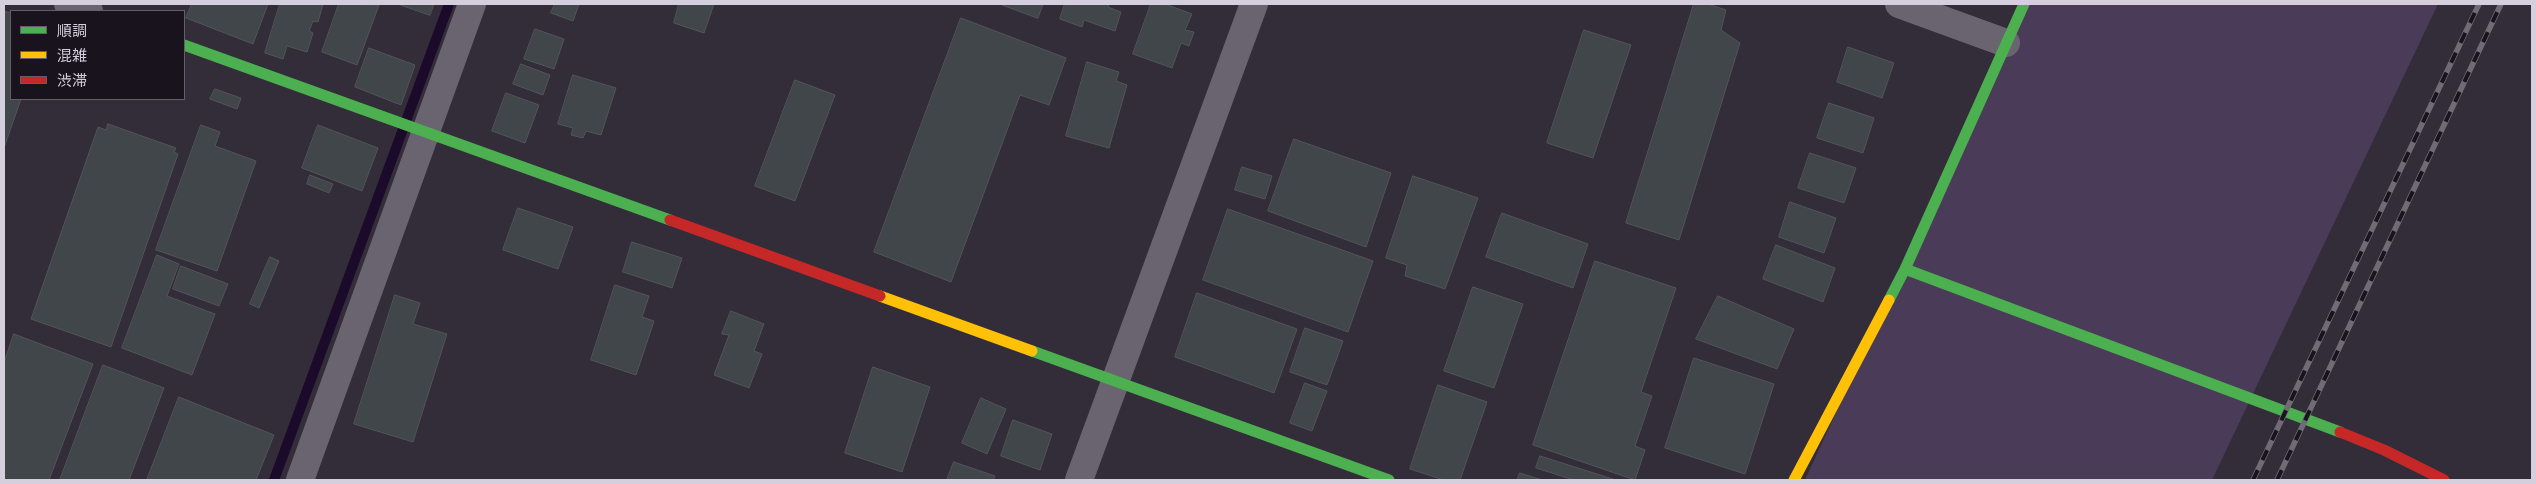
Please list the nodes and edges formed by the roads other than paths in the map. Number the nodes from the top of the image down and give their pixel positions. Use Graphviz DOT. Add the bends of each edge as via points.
graph roads {
  1 [pos="68,4"];
  2 [pos="472,4"];
  3 [pos="1254,4"];
  4 [pos="1899,4"];
  5 [pos="2024,4"];
  6 [pos="86,10"];
  7 [pos="2006,42"];
  8 [pos="185,45"];
  9 [pos="426,133"];
  10 [pos="1904,269"];
  11 [pos="1115,381"];
  12 [pos="300,480"];
  13 [pos="1078,480"];
  14 [pos="1390,480"];
  15 [pos="1794,480"];
  16 [pos="2444,480"];
  1 -- 6 [label="street"];
  2 -- 9 [label="street"];
  3 -- 11 [label="street"];
  4 -- 7 [label="street"];
  5 -- 7 [label="street"];
  7 -- 10 [label="street"];
  8 -- 9 [label="street"];
  9 -- 11 [label="street"];
  9 -- 12 [label="street"];
  10 -- 15 [label="street"];
  10 -- 16 [label="street" via="2306,418 2384,450"];
  11 -- 13 [label="street"];
  11 -- 14 [label="street"];
}
